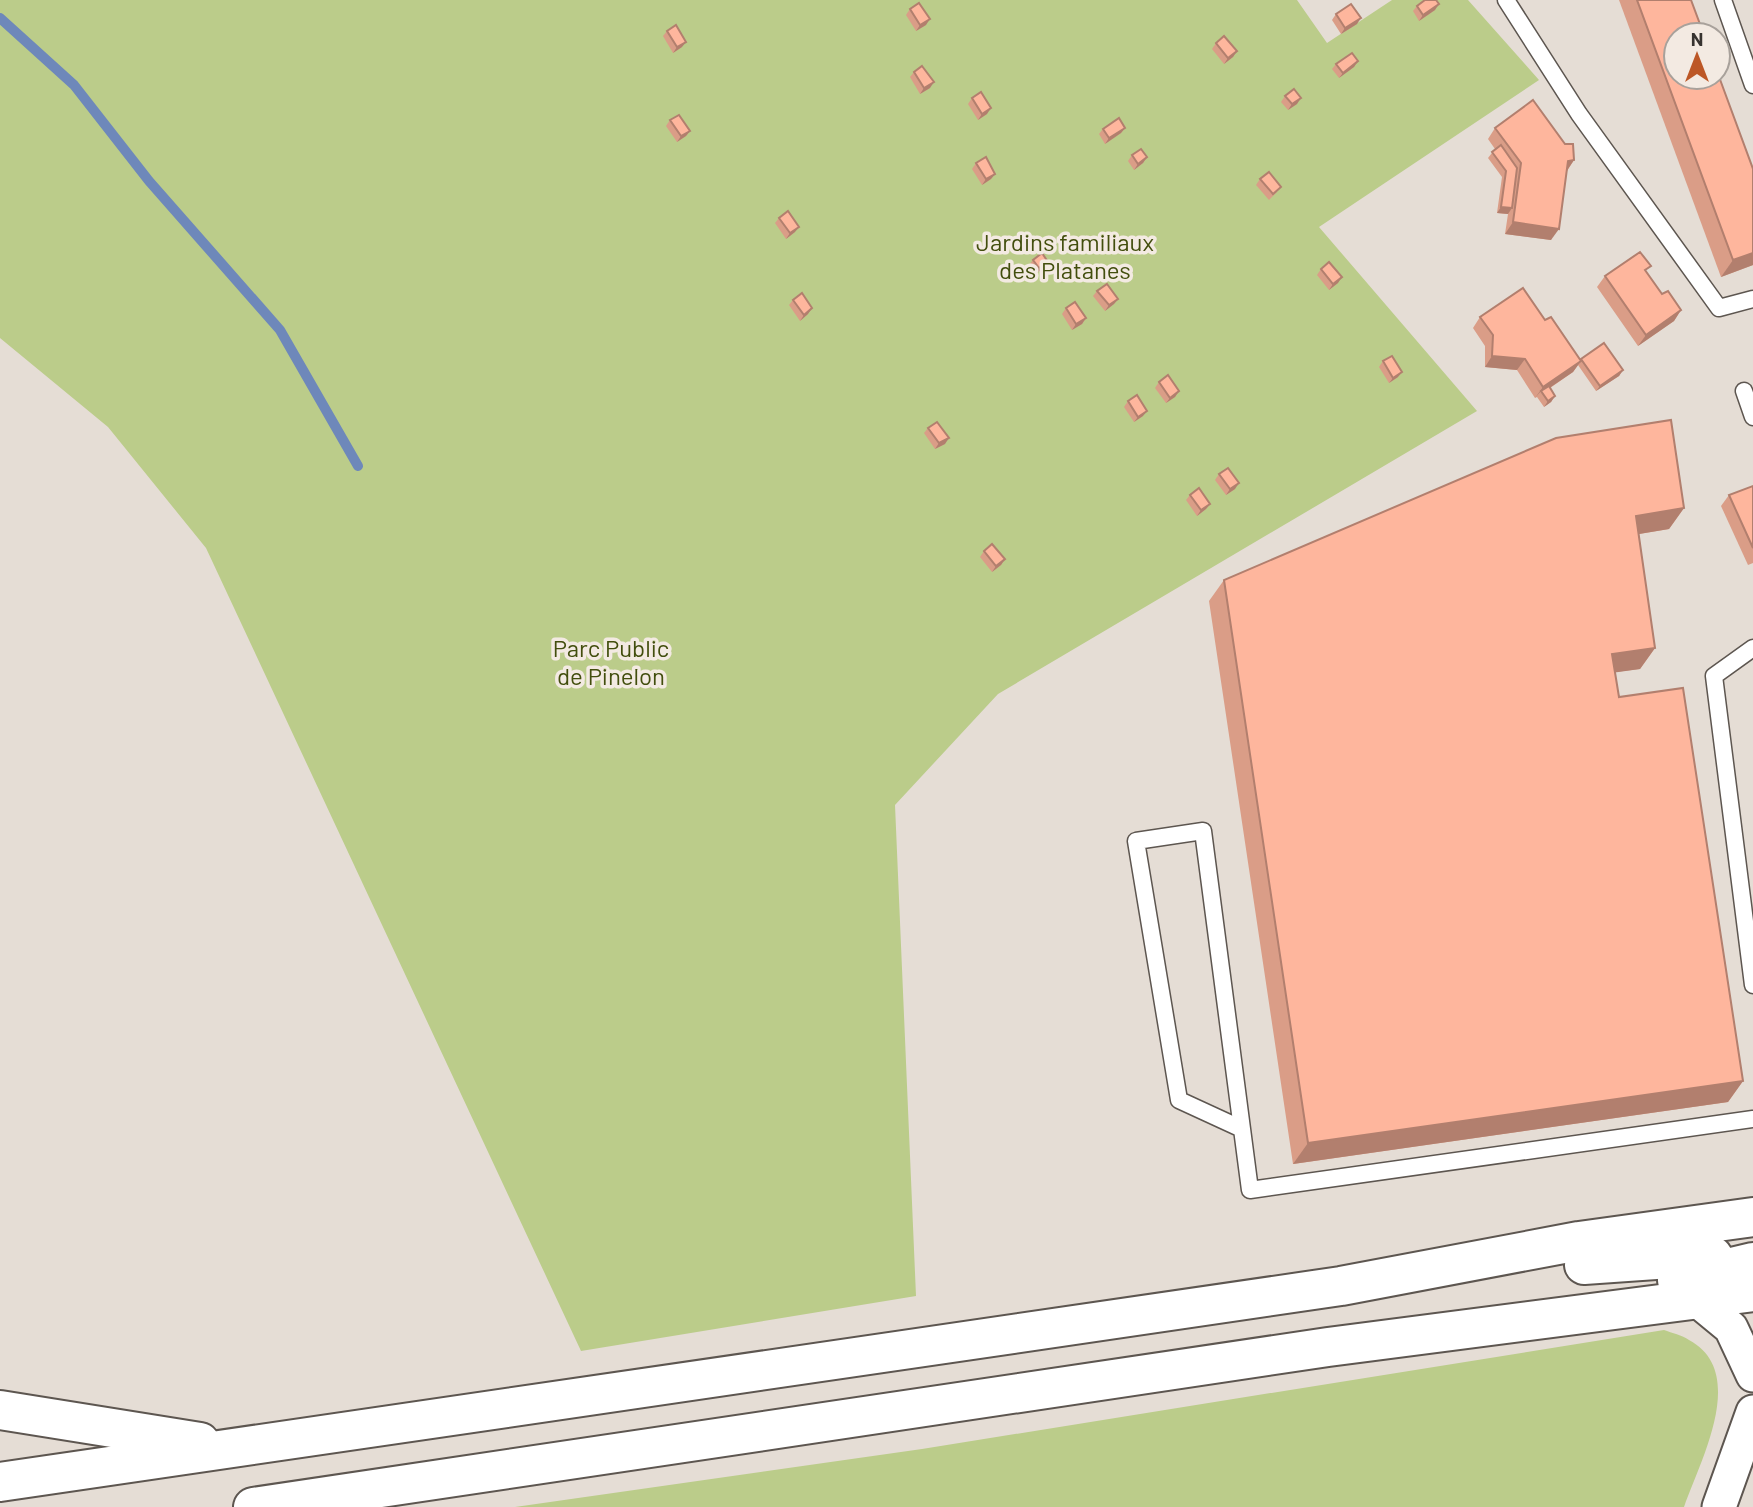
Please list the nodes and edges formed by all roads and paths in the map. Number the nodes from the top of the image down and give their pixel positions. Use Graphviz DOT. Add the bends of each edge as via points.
graph roads {
  1 [pos="1506,0"];
  2 [pos="1723,0"];
  3 [pos="1753,85"];
  4 [pos="1753,299"];
  5 [pos="1744,391"];
  6 [pos="1753,417"];
  7 [pos="1753,648"];
  8 [pos="1753,985"];
  9 [pos="1753,1119"];
  10 [pos="1242,1129"];
  11 [pos="1753,1217"];
  12 [pos="1753,1256"];
  13 [pos="1753,1262"];
  14 [pos="1341,1286"];
  15 [pos="1753,1292"];
  16 [pos="1697,1300"];
  17 [pos="1328,1347"];
  18 [pos="1753,1375"];
  19 [pos="0,1410"];
  20 [pos="1753,1412"];
  21 [pos="240,1449"];
  22 [pos="0,1482"];
  23 [pos="253,1507"];
  24 [pos="1719,1507"];
  1 -- 4 [label="lane" via="1579,114 1719,308"];
  2 -- 3 [label="lane"];
  5 -- 6 [label="lane"];
  7 -- 8 [label="lane" via="1714,676"];
  9 -- 10 [label="lane" via="1250,1190"];
  10 -- 10 [label="lane" via="1203,831 1136,841 1179,1100"];
  11 -- 14 [label="main road" via="1579,1241"];
  12 -- 14 [label="main road" via="1682,1256"];
  13 -- 17 [label="main road"];
  14 -- 21 [label="main road"];
  15 -- 16 [label="main road"];
  16 -- 17 [label="main road"];
  16 -- 18 [label="street" via="1731,1328"];
  17 -- 23 [label="main road"];
  19 -- 21 [label="main road"];
  20 -- 24 [label="street"];
  21 -- 22 [label="main road"];
}
